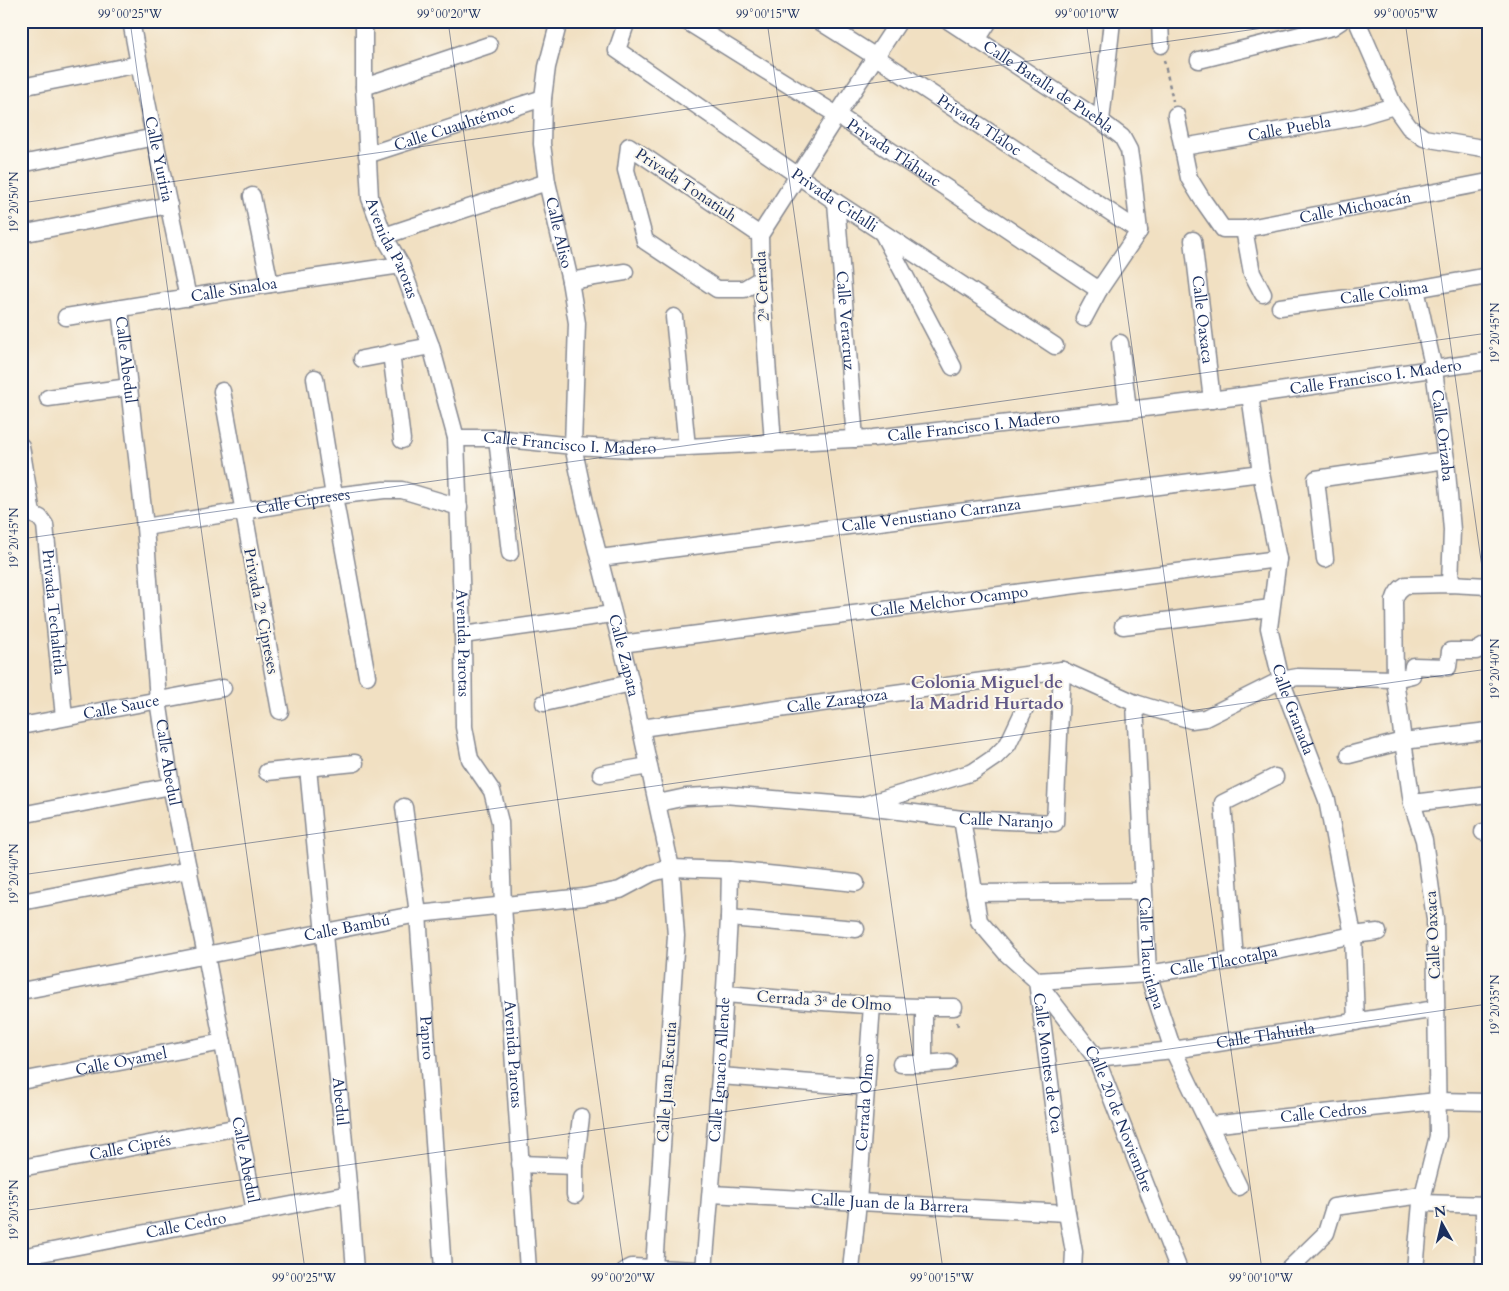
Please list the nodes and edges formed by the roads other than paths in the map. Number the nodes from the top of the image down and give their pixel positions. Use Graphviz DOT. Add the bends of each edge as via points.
graph roads {
  1 [pos="131,21"];
  2 [pos="364,21"];
  3 [pos="559,21"];
  4 [pos="627,21"];
  5 [pos="686,21"];
  6 [pos="819,21"];
  7 [pos="899,21"];
  8 [pos="949,21"];
  9 [pos="989,21"];
  10 [pos="1112,21"];
  11 [pos="1160,21"];
  12 [pos="1341,21"];
  13 [pos="1357,21"];
  14 [pos="977,40"];
  15 [pos="489,45"];
  16 [pos="1161,45"];
  17 [pos="876,58"];
  18 [pos="1199,60"];
  19 [pos="139,64"];
  20 [pos="21,87"];
  21 [pos="364,87"];
  22 [pos="543,98"];
  23 [pos="1394,106"];
  24 [pos="837,114"];
  25 [pos="1176,114"];
  26 [pos="1101,121"];
  27 [pos="155,137"];
  28 [pos="1183,147"];
  29 [pos="1488,149"];
  30 [pos="366,154"];
  31 [pos="21,164"];
  32 [pos="797,176"];
  33 [pos="547,182"];
  34 [pos="1488,182"];
  35 [pos="252,196"];
  36 [pos="836,202"];
  37 [pos="169,204"];
  38 [pos="1244,229"];
  39 [pos="1139,230"];
  40 [pos="882,233"];
  41 [pos="21,234"];
  42 [pos="760,235"];
  43 [pos="384,236"];
  44 [pos="1193,240"];
  45 [pos="402,264"];
  46 [pos="624,272"];
  47 [pos="1488,276"];
  48 [pos="761,279"];
  49 [pos="570,281"];
  50 [pos="270,284"];
  51 [pos="1416,289"];
  52 [pos="1099,290"];
  53 [pos="1263,294"];
  54 [pos="188,298"];
  55 [pos="1280,307"];
  56 [pos="120,309"];
  57 [pos="674,317"];
  58 [pos="66,318"];
  59 [pos="1084,318"];
  60 [pos="1120,343"];
  61 [pos="430,346"];
  62 [pos="1055,346"];
  63 [pos="391,353"];
  64 [pos="362,359"];
  65 [pos="1488,361"];
  66 [pos="953,367"];
  67 [pos="1434,370"];
  68 [pos="315,378"];
  69 [pos="129,387"];
  70 [pos="222,391"];
  71 [pos="1250,395"];
  72 [pos="48,398"];
  73 [pos="1212,400"];
  74 [pos="1128,410"];
  75 [pos="456,438"];
  76 [pos="497,438"];
  77 [pos="855,439"];
  78 [pos="402,440"];
  79 [pos="773,443"];
  80 [pos="21,446"];
  81 [pos="573,446"];
  82 [pos="687,447"];
  83 [pos="1446,460"];
  84 [pos="1261,473"];
  85 [pos="334,496"];
  86 [pos="459,507"];
  87 [pos="242,511"];
  88 [pos="27,515"];
  89 [pos="145,527"];
  90 [pos="510,553"];
  91 [pos="600,558"];
  92 [pos="1278,559"];
  93 [pos="1325,559"];
  94 [pos="1450,584"];
  95 [pos="1488,586"];
  96 [pos="1271,608"];
  97 [pos="612,614"];
  98 [pos="1123,626"];
  99 [pos="463,635"];
  100 [pos="620,644"];
  101 [pos="1488,644"];
  102 [pos="1062,670"];
  103 [pos="367,676"];
  104 [pos="1281,680"];
  105 [pos="1395,680"];
  106 [pos="631,683"];
  107 [pos="223,688"];
  108 [pos="158,700"];
  109 [pos="544,703"];
  110 [pos="1135,703"];
  111 [pos="1025,708"];
  112 [pos="280,711"];
  113 [pos="64,717"];
  114 [pos="21,726"];
  115 [pos="641,728"];
  116 [pos="1488,731"];
  117 [pos="1403,741"];
  118 [pos="1349,755"];
  119 [pos="355,763"];
  120 [pos="649,766"];
  121 [pos="308,768"];
  122 [pos="267,772"];
  123 [pos="601,774"];
  124 [pos="1275,777"];
  125 [pos="171,786"];
  126 [pos="1488,794"];
  127 [pos="658,803"];
  128 [pos="1412,803"];
  129 [pos="859,806"];
  130 [pos="404,807"];
  131 [pos="21,815"];
  132 [pos="962,819"];
  133 [pos="671,868"];
  134 [pos="188,870"];
  135 [pos="730,870"];
  136 [pos="856,883"];
  137 [pos="1143,891"];
  138 [pos="974,892"];
  139 [pos="21,902"];
  140 [pos="503,906"];
  141 [pos="418,914"];
  142 [pos="729,918"];
  143 [pos="856,929"];
  144 [pos="324,932"];
  145 [pos="1378,932"];
  146 [pos="1352,935"];
  147 [pos="206,955"];
  148 [pos="1235,960"];
  149 [pos="1148,974"];
  150 [pos="1037,981"];
  151 [pos="21,991"];
  152 [pos="724,994"];
  153 [pos="872,1005"];
  154 [pos="924,1007"];
  155 [pos="954,1007"];
  156 [pos="1436,1009"];
  157 [pos="1356,1022"];
  158 [pos="223,1042"];
  159 [pos="1173,1050"];
  160 [pos="1096,1058"];
  161 [pos="948,1062"];
  162 [pos="901,1064"];
  163 [pos="924,1064"];
  164 [pos="720,1076"];
  165 [pos="21,1081"];
  166 [pos="866,1087"];
  167 [pos="1437,1101"];
  168 [pos="1488,1102"];
  169 [pos="581,1117"];
  170 [pos="1210,1125"];
  171 [pos="239,1127"];
  172 [pos="520,1164"];
  173 [pos="575,1166"];
  174 [pos="21,1168"];
  175 [pos="1239,1187"];
  176 [pos="349,1194"];
  177 [pos="711,1194"];
  178 [pos="575,1195"];
  179 [pos="1421,1199"];
  180 [pos="858,1202"];
  181 [pos="1486,1205"];
  182 [pos="255,1211"];
  183 [pos="1067,1213"];
  184 [pos="21,1257"];
  185 [pos="654,1267"];
  186 [pos="355,1270"];
  187 [pos="443,1270"];
  188 [pos="528,1270"];
  189 [pos="626,1270"];
  190 [pos="695,1270"];
  191 [pos="704,1270"];
  192 [pos="851,1270"];
  193 [pos="1073,1270"];
  194 [pos="1179,1270"];
  195 [pos="1288,1270"];
  196 [pos="1415,1270"];
  197 [pos="1484,1270"];
  1 -- 19 [label="street, Calle Yuriria"];
  2 -- 21 [label="street, Avenida Parotas"];
  3 -- 22 [label="street, Calle Aliso"];
  4 -- 32 [label="street, Privada Citlalli" via="617,50"];
  5 -- 24 [label="street, Privada Tláhuac"];
  6 -- 17 [label="street, Privada Tláloc"];
  7 -- 17 [label="street, 2ª Cerrada"];
  8 -- 14 [label="street, Calle Batalla de Puebla"];
  9 -- 14 [label="street"];
  10 -- 26 [label="street"];
  11 -- 16 [label="street"];
  12 -- 18 [label="street" via="1332,27"];
  13 -- 23 [label="street"];
  14 -- 26 [label="street, Calle Batalla de Puebla"];
  15 -- 21 [label="street"];
  17 -- 24 [label="street, 2ª Cerrada"];
  17 -- 39 [label="street, Privada Tláloc"];
  19 -- 20 [label="street"];
  19 -- 27 [label="street, Calle Yuriria"];
  21 -- 30 [label="street, Avenida Parotas"];
  22 -- 30 [label="street, Calle Cuauhtémoc"];
  22 -- 33 [label="street, Calle Aliso" via="542,144"];
  23 -- 28 [label="street, Calle Puebla" via="1356,117"];
  23 -- 29 [label="street" via="1409,128 1424,138"];
  24 -- 32 [label="street, 2ª Cerrada"];
  24 -- 52 [label="street, Privada Tláhuac"];
  25 -- 28 [label="street"];
  26 -- 39 [label="street, Calle Batalla de Puebla" via="1122,137 1129,150"];
  27 -- 31 [label="street"];
  27 -- 37 [label="street, Calle Yuriria"];
  28 -- 38 [label="street, Calle Michoacán" via="1189,178 1223,229"];
  30 -- 43 [label="street, Avenida Parotas" via="370,198"];
  32 -- 36 [label="street, Privada Citlalli"];
  32 -- 42 [label="street, 2ª Cerrada"];
  33 -- 43 [label="street"];
  33 -- 49 [label="street, Calle Aliso"];
  34 -- 38 [label="street, Calle Michoacán"];
  35 -- 50 [label="street"];
  36 -- 40 [label="street, Privada Citlalli"];
  36 -- 77 [label="street, Calle Veracruz"];
  37 -- 41 [label="street"];
  37 -- 54 [label="street, Calle Yuriria"];
  38 -- 53 [label="street" via="1252,274"];
  39 -- 52 [label="street"];
  40 -- 62 [label="street, Privada Citlalli"];
  40 -- 66 [label="street"];
  42 -- 48 [label="street, 2ª Cerrada"];
  42 -- 48 [label="street, Privada Tonatiuh" via="629,146 626,170 644,241 717,289 744,290"];
  43 -- 45 [label="street, Avenida Parotas"];
  44 -- 73 [label="street, Calle Oaxaca"];
  45 -- 50 [label="street, Calle Sinaloa"];
  45 -- 61 [label="street, Avenida Parotas"];
  46 -- 49 [label="street"];
  47 -- 51 [label="street, Calle Colima"];
  48 -- 79 [label="street, 2ª Cerrada"];
  49 -- 81 [label="street, Calle Aliso" via="577,323"];
  50 -- 54 [label="street, Calle Sinaloa"];
  51 -- 55 [label="street, Calle Colima"];
  51 -- 67 [label="street, Calle Orizaba"];
  52 -- 59 [label="street"];
  54 -- 56 [label="street, Calle Sinaloa"];
  56 -- 58 [label="street, Calle Sinaloa"];
  56 -- 69 [label="street, Calle Abedul"];
  57 -- 82 [label="street"];
  60 -- 74 [label="street"];
  61 -- 63 [label="street"];
  61 -- 75 [label="street, Avenida Parotas"];
  63 -- 64 [label="street"];
  63 -- 78 [label="street"];
  65 -- 67 [label="street, Calle Francisco I. Madero"];
  67 -- 71 [label="street, Calle Francisco I. Madero"];
  67 -- 83 [label="street, Calle Orizaba"];
  68 -- 85 [label="street"];
  69 -- 72 [label="street"];
  69 -- 89 [label="street, Calle Abedul"];
  70 -- 87 [label="street, Privada 2ª Cipreses"];
  71 -- 73 [label="street, Calle Francisco I. Madero"];
  71 -- 84 [label="street, Calle Granada"];
  73 -- 74 [label="street, Calle Francisco I. Madero"];
  74 -- 77 [label="street, Calle Francisco I. Madero"];
  75 -- 76 [label="street, Calle Francisco I. Madero"];
  75 -- 86 [label="street, Avenida Parotas"];
  76 -- 81 [label="street, Calle Francisco I. Madero"];
  76 -- 90 [label="street"];
  77 -- 79 [label="street, Calle Francisco I. Madero"];
  79 -- 82 [label="street, Calle Francisco I. Madero"];
  80 -- 88 [label="street"];
  81 -- 82 [label="street, Calle Francisco I. Madero"];
  81 -- 91 [label="street, Calle Zapata"];
  83 -- 93 [label="street" via="1316,479"];
  83 -- 94 [label="street, Calle Orizaba" via="1452,530"];
  84 -- 91 [label="street, Calle Venustiano Carranza"];
  84 -- 92 [label="street, Calle Granada"];
  85 -- 86 [label="street, Calle Cipreses" via="402,490"];
  85 -- 87 [label="street, Calle Cipreses"];
  85 -- 103 [label="street"];
  86 -- 99 [label="street, Avenida Parotas"];
  87 -- 89 [label="street, Calle Cipreses"];
  87 -- 112 [label="street, Privada 2ª Cipreses"];
  88 -- 113 [label="street, Privada Techaltitla" via="40,518 45,525"];
  89 -- 108 [label="street, Calle Abedul"];
  91 -- 97 [label="street, Calle Zapata"];
  92 -- 96 [label="street, Calle Granada"];
  92 -- 100 [label="street, Calle Melchor Ocampo"];
  94 -- 95 [label="street"];
  94 -- 105 [label="street, Calle Oaxaca" via="1406,585 1396,594"];
  96 -- 98 [label="street"];
  96 -- 104 [label="street, Calle Granada" via="1269,628"];
  97 -- 99 [label="street"];
  97 -- 100 [label="street, Calle Zapata"];
  99 -- 140 [label="street, Avenida Parotas" via="464,727 470,759 492,791 500,822"];
  100 -- 106 [label="street, Calle Zapata"];
  101 -- 105 [label="street" via="1476,650 1450,651 1448,667 1413,666 1412,675"];
  102 -- 110 [label="street"];
  102 -- 115 [label="street, Calle Zaragoza"];
  102 -- 132 [label="street, Calle Naranjo" via="1055,823"];
  104 -- 105 [label="street" via="1298,677"];
  104 -- 110 [label="street" via="1205,718 1191,720"];
  104 -- 146 [label="street, Calle Granada" via="1327,800"];
  105 -- 117 [label="street, Calle Oaxaca"];
  106 -- 109 [label="street"];
  106 -- 115 [label="street, Calle Zapata"];
  107 -- 108 [label="street, Calle Sauce"];
  108 -- 113 [label="street, Calle Sauce"];
  108 -- 125 [label="street, Calle Abedul"];
  110 -- 137 [label="street, Calle Tlacuitlapa"];
  111 -- 129 [label="street" via="1008,744 973,772"];
  113 -- 114 [label="street, Calle Sauce"];
  115 -- 120 [label="street, Calle Zapata"];
  116 -- 117 [label="street"];
  117 -- 118 [label="street"];
  117 -- 128 [label="street, Calle Oaxaca"];
  119 -- 121 [label="street"];
  120 -- 123 [label="street"];
  120 -- 127 [label="street, Calle Zapata"];
  121 -- 122 [label="street"];
  121 -- 144 [label="street, Abedul"];
  124 -- 148 [label="street" via="1223,803"];
  125 -- 131 [label="street"];
  125 -- 134 [label="street, Calle Abedul"];
  126 -- 128 [label="street"];
  127 -- 129 [label="street, Calle Naranjo" via="686,797 724,795"];
  127 -- 133 [label="street, Calle Zapata"];
  128 -- 156 [label="street, Calle Oaxaca" via="1424,840 1435,919"];
  129 -- 132 [label="street, Calle Naranjo"];
  130 -- 141 [label="street, Papiro"];
  132 -- 138 [label="street, Calle Montes de Oca"];
  133 -- 135 [label="street, Calle Bambú"];
  133 -- 140 [label="street, Calle Bambú" via="652,873 620,890"];
  133 -- 185 [label="street, Calle Juan Escutia" via="676,936"];
  134 -- 139 [label="street"];
  134 -- 147 [label="street, Calle Abedul"];
  135 -- 136 [label="street, Calle Bambú"];
  135 -- 142 [label="street, Calle Ignacio Allende"];
  137 -- 138 [label="street"];
  137 -- 149 [label="street, Calle Tlacuitlapa"];
  138 -- 150 [label="street, Calle Montes de Oca" via="979,921 1007,954"];
  140 -- 141 [label="street, Calle Bambú"];
  140 -- 172 [label="street, Avenida Parotas"];
  141 -- 144 [label="street, Calle Bambú"];
  141 -- 187 [label="street, Papiro"];
  142 -- 143 [label="street"];
  142 -- 152 [label="street, Calle Ignacio Allende"];
  144 -- 147 [label="street, Calle Bambú"];
  144 -- 176 [label="street, Abedul"];
  145 -- 146 [label="street, Calle Tlacotalpa"];
  146 -- 148 [label="street, Calle Tlacotalpa"];
  146 -- 157 [label="street, Calle Granada"];
  147 -- 151 [label="street, Calle Bambú"];
  147 -- 158 [label="street, Calle Abedul"];
  148 -- 149 [label="street, Calle Tlacotalpa"];
  149 -- 150 [label="street, Calle Tlacotalpa"];
  149 -- 159 [label="street, Calle Tlacuitlapa"];
  150 -- 160 [label="street, Calle 20 de Noviembre"];
  150 -- 183 [label="street, Calle Montes de Oca"];
  152 -- 153 [label="street, Cerrada 3ª de Olmo"];
  152 -- 164 [label="street, Calle Ignacio Allende"];
  153 -- 154 [label="street, Cerrada 3ª de Olmo"];
  153 -- 166 [label="street, Cerrada Olmo"];
  154 -- 155 [label="street, Cerrada 3ª de Olmo"];
  154 -- 163 [label="street"];
  156 -- 157 [label="street, Calle Tlahuitla"];
  156 -- 167 [label="street, Calle Oaxaca"];
  157 -- 159 [label="street, Calle Tlahuitla"];
  158 -- 165 [label="street, Calle Oyamel"];
  158 -- 171 [label="street, Calle Abedul"];
  159 -- 160 [label="street, Calle Tlahuitla"];
  159 -- 170 [label="street, Calle Tlacuitlapa"];
  160 -- 194 [label="street, Calle 20 de Noviembre"];
  161 -- 163 [label="street"];
  162 -- 163 [label="street"];
  164 -- 166 [label="street"];
  164 -- 177 [label="street, Calle Ignacio Allende"];
  166 -- 180 [label="street, Cerrada Olmo"];
  167 -- 168 [label="street"];
  167 -- 170 [label="street, Calle Cedros"];
  167 -- 179 [label="street, Calle Oaxaca" via="1438,1136"];
  169 -- 173 [label="street"];
  170 -- 175 [label="street, Calle Tlacuitlapa"];
  171 -- 174 [label="street, Calle Ciprés"];
  171 -- 182 [label="street, Calle Abedul"];
  172 -- 173 [label="street"];
  172 -- 188 [label="street, Avenida Parotas"];
  173 -- 178 [label="street"];
  176 -- 182 [label="street, Calle Cedro"];
  176 -- 186 [label="street, Abedul"];
  177 -- 180 [label="street, Calle Juan de la Barrera"];
  177 -- 191 [label="street, Calle Ignacio Allende"];
  179 -- 181 [label="street"];
  179 -- 195 [label="street" via="1334,1207 1326,1233"];
  179 -- 196 [label="street, Calle Oaxaca"];
  180 -- 183 [label="street, Calle Juan de la Barrera"];
  180 -- 192 [label="street, Cerrada Olmo"];
  181 -- 197 [label="street"];
  182 -- 184 [label="street, Calle Cedro"];
  183 -- 193 [label="street, Calle Montes de Oca" via="1074,1252"];
  185 -- 189 [label="street"];
  185 -- 190 [label="street"];
}
